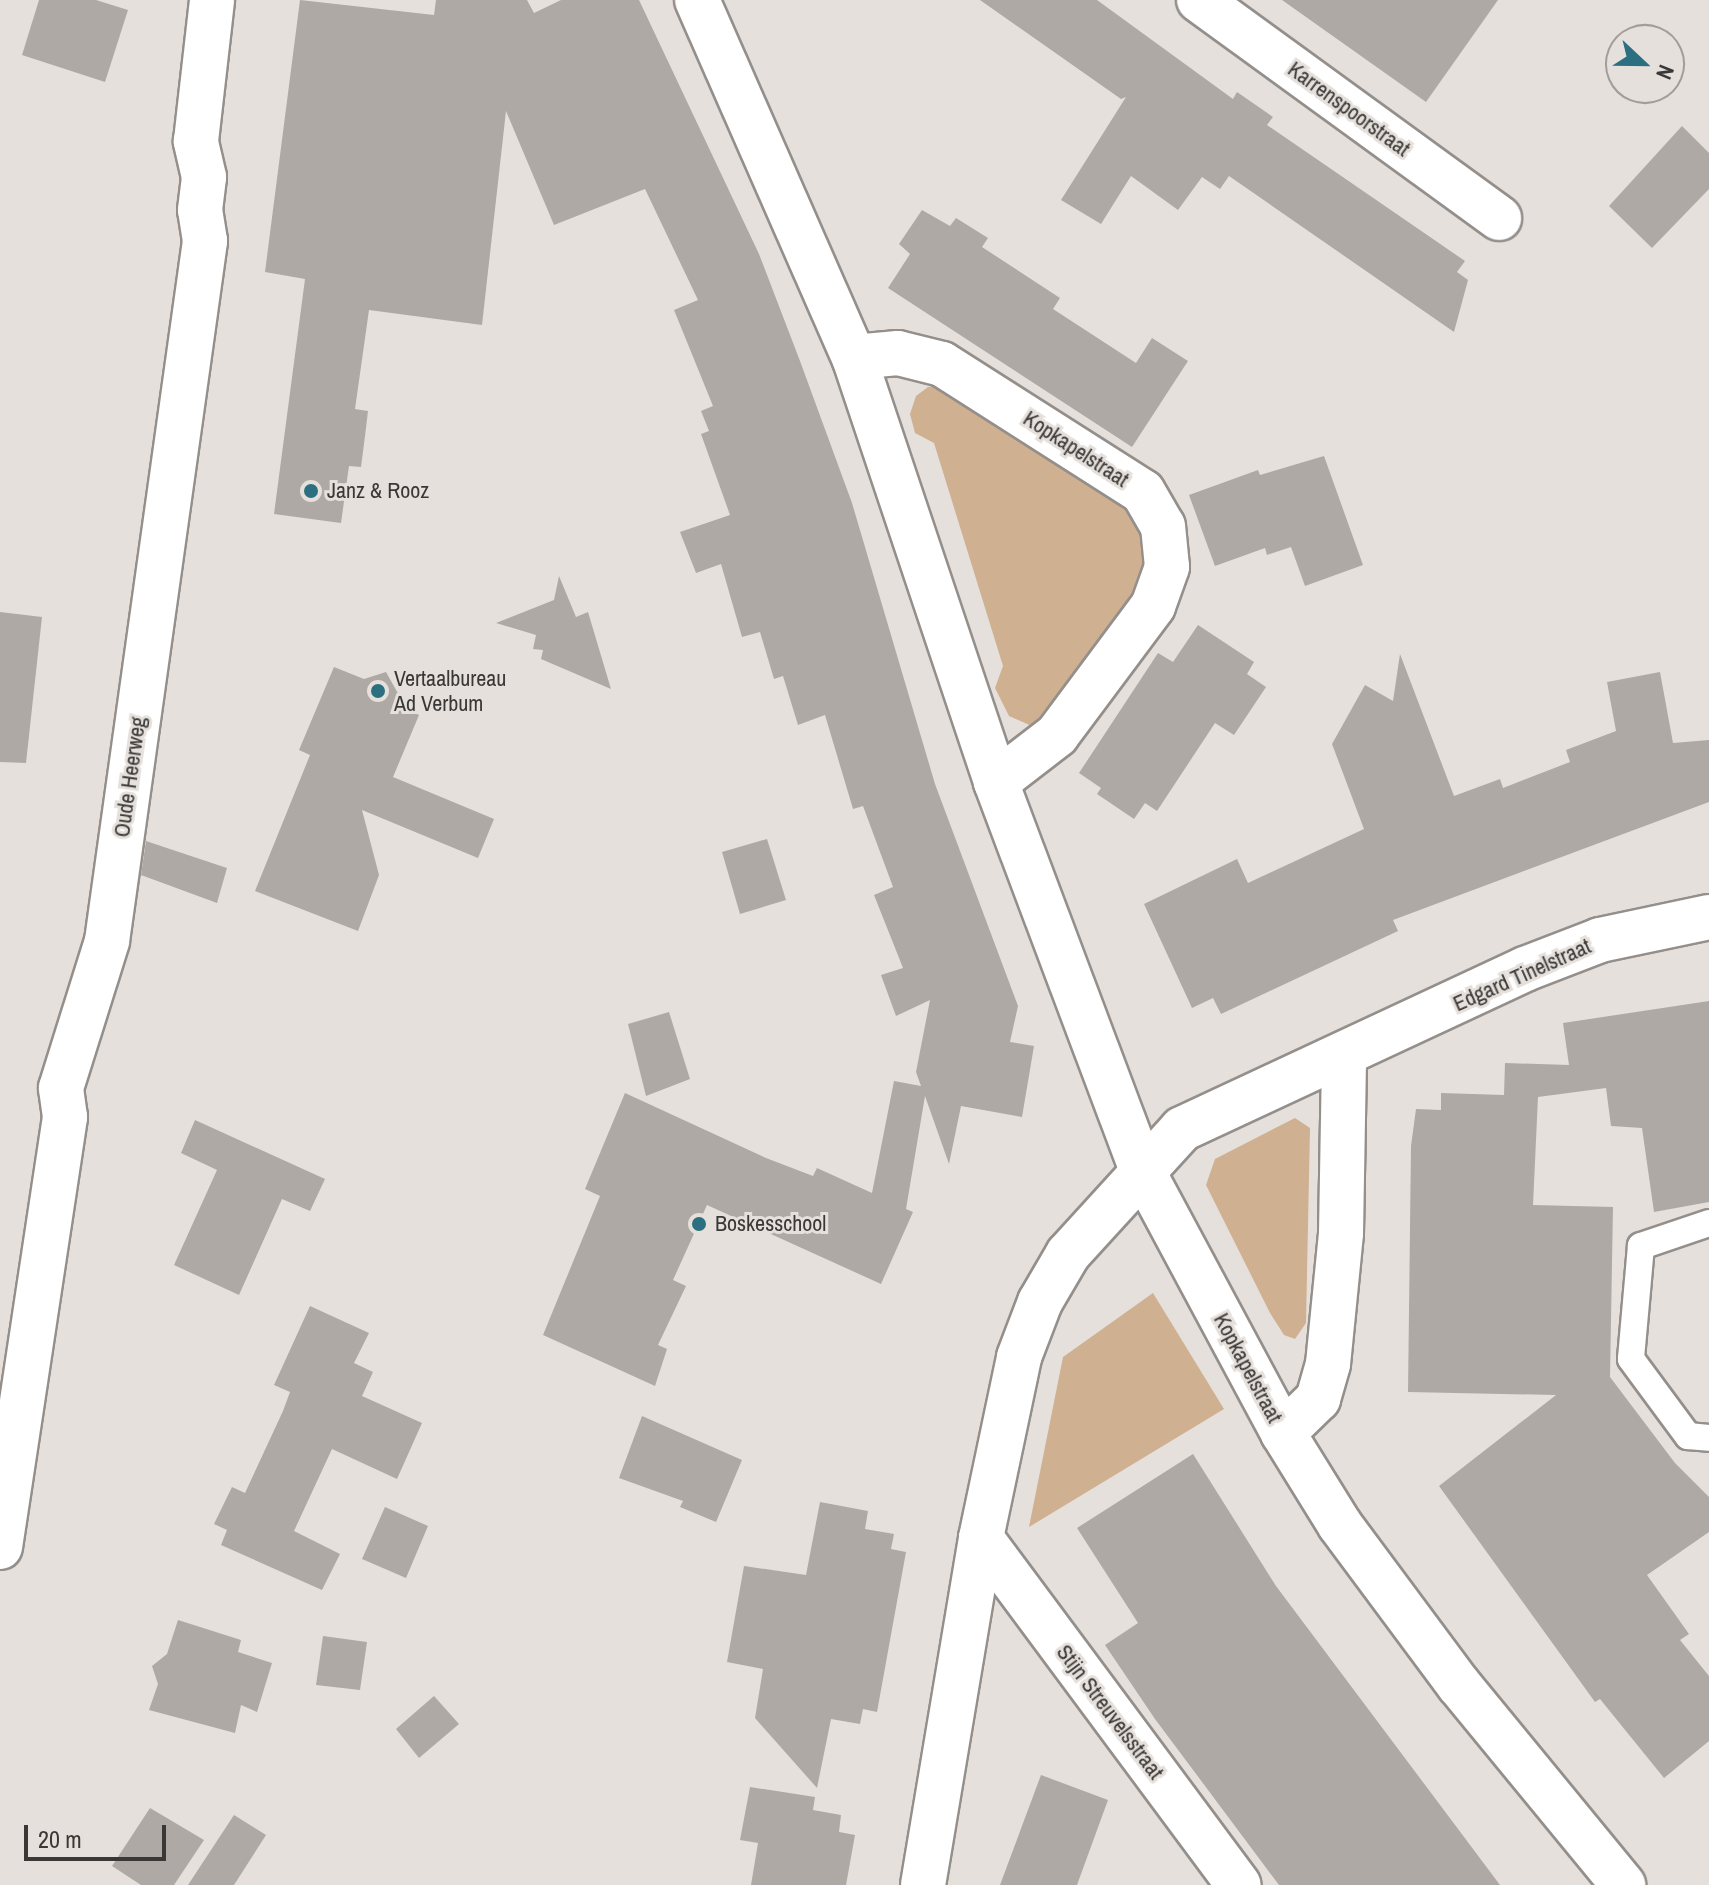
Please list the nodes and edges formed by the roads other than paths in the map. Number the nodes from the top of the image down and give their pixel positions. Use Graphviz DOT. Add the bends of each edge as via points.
graph roads {
  1 [pos="212,0"];
  2 [pos="697,0"];
  3 [pos="1199,0"];
  4 [pos="1499,218"];
  5 [pos="854,357"];
  6 [pos="996,782"];
  7 [pos="1709,917"];
  8 [pos="1344,1057"];
  9 [pos="1141,1168"];
  10 [pos="1709,1223"];
  11 [pos="1283,1433"];
  12 [pos="1709,1438"];
  13 [pos="981,1538"];
  14 [pos="0,1547"];
  15 [pos="923,1885"];
  16 [pos="1239,1885"];
  17 [pos="1623,1885"];
  1 -- 14 [label="street, Oude Heerweg" via="196,141 204,177 200,210 205,241 107,941 61,1088 65,1117"];
  2 -- 5 [label="street, Kopkapelstraat"];
  3 -- 4 [label="street, Karrenspoorstraat"];
  5 -- 6 [label="street, Kopkapelstraat"];
  5 -- 6 [label="street, Kopkapelstraat" via="898,353 942,364 1143,492 1163,526 1167,567 1153,606 1057,735"];
  6 -- 9 [label="street, Kopkapelstraat"];
  7 -- 8 [label="street, Edgard Tinelstraat" via="1575,950"];
  8 -- 9 [label="street, Edgard Tinelstraat" via="1182,1129"];
  8 -- 11 [label="street" via="1341,1233 1328,1364 1318,1399"];
  9 -- 11 [label="street, Kopkapelstraat"];
  9 -- 13 [label="street" via="1068,1254 1040,1302 1019,1357"];
  10 -- 12 [label="lane" via="1641,1246 1631,1359 1688,1436"];
  11 -- 17 [label="street, Kopkapelstraat" via="1407,1618"];
  13 -- 15 [label="street"];
  13 -- 16 [label="street, Stijn Streuvelsstraat"];
}
